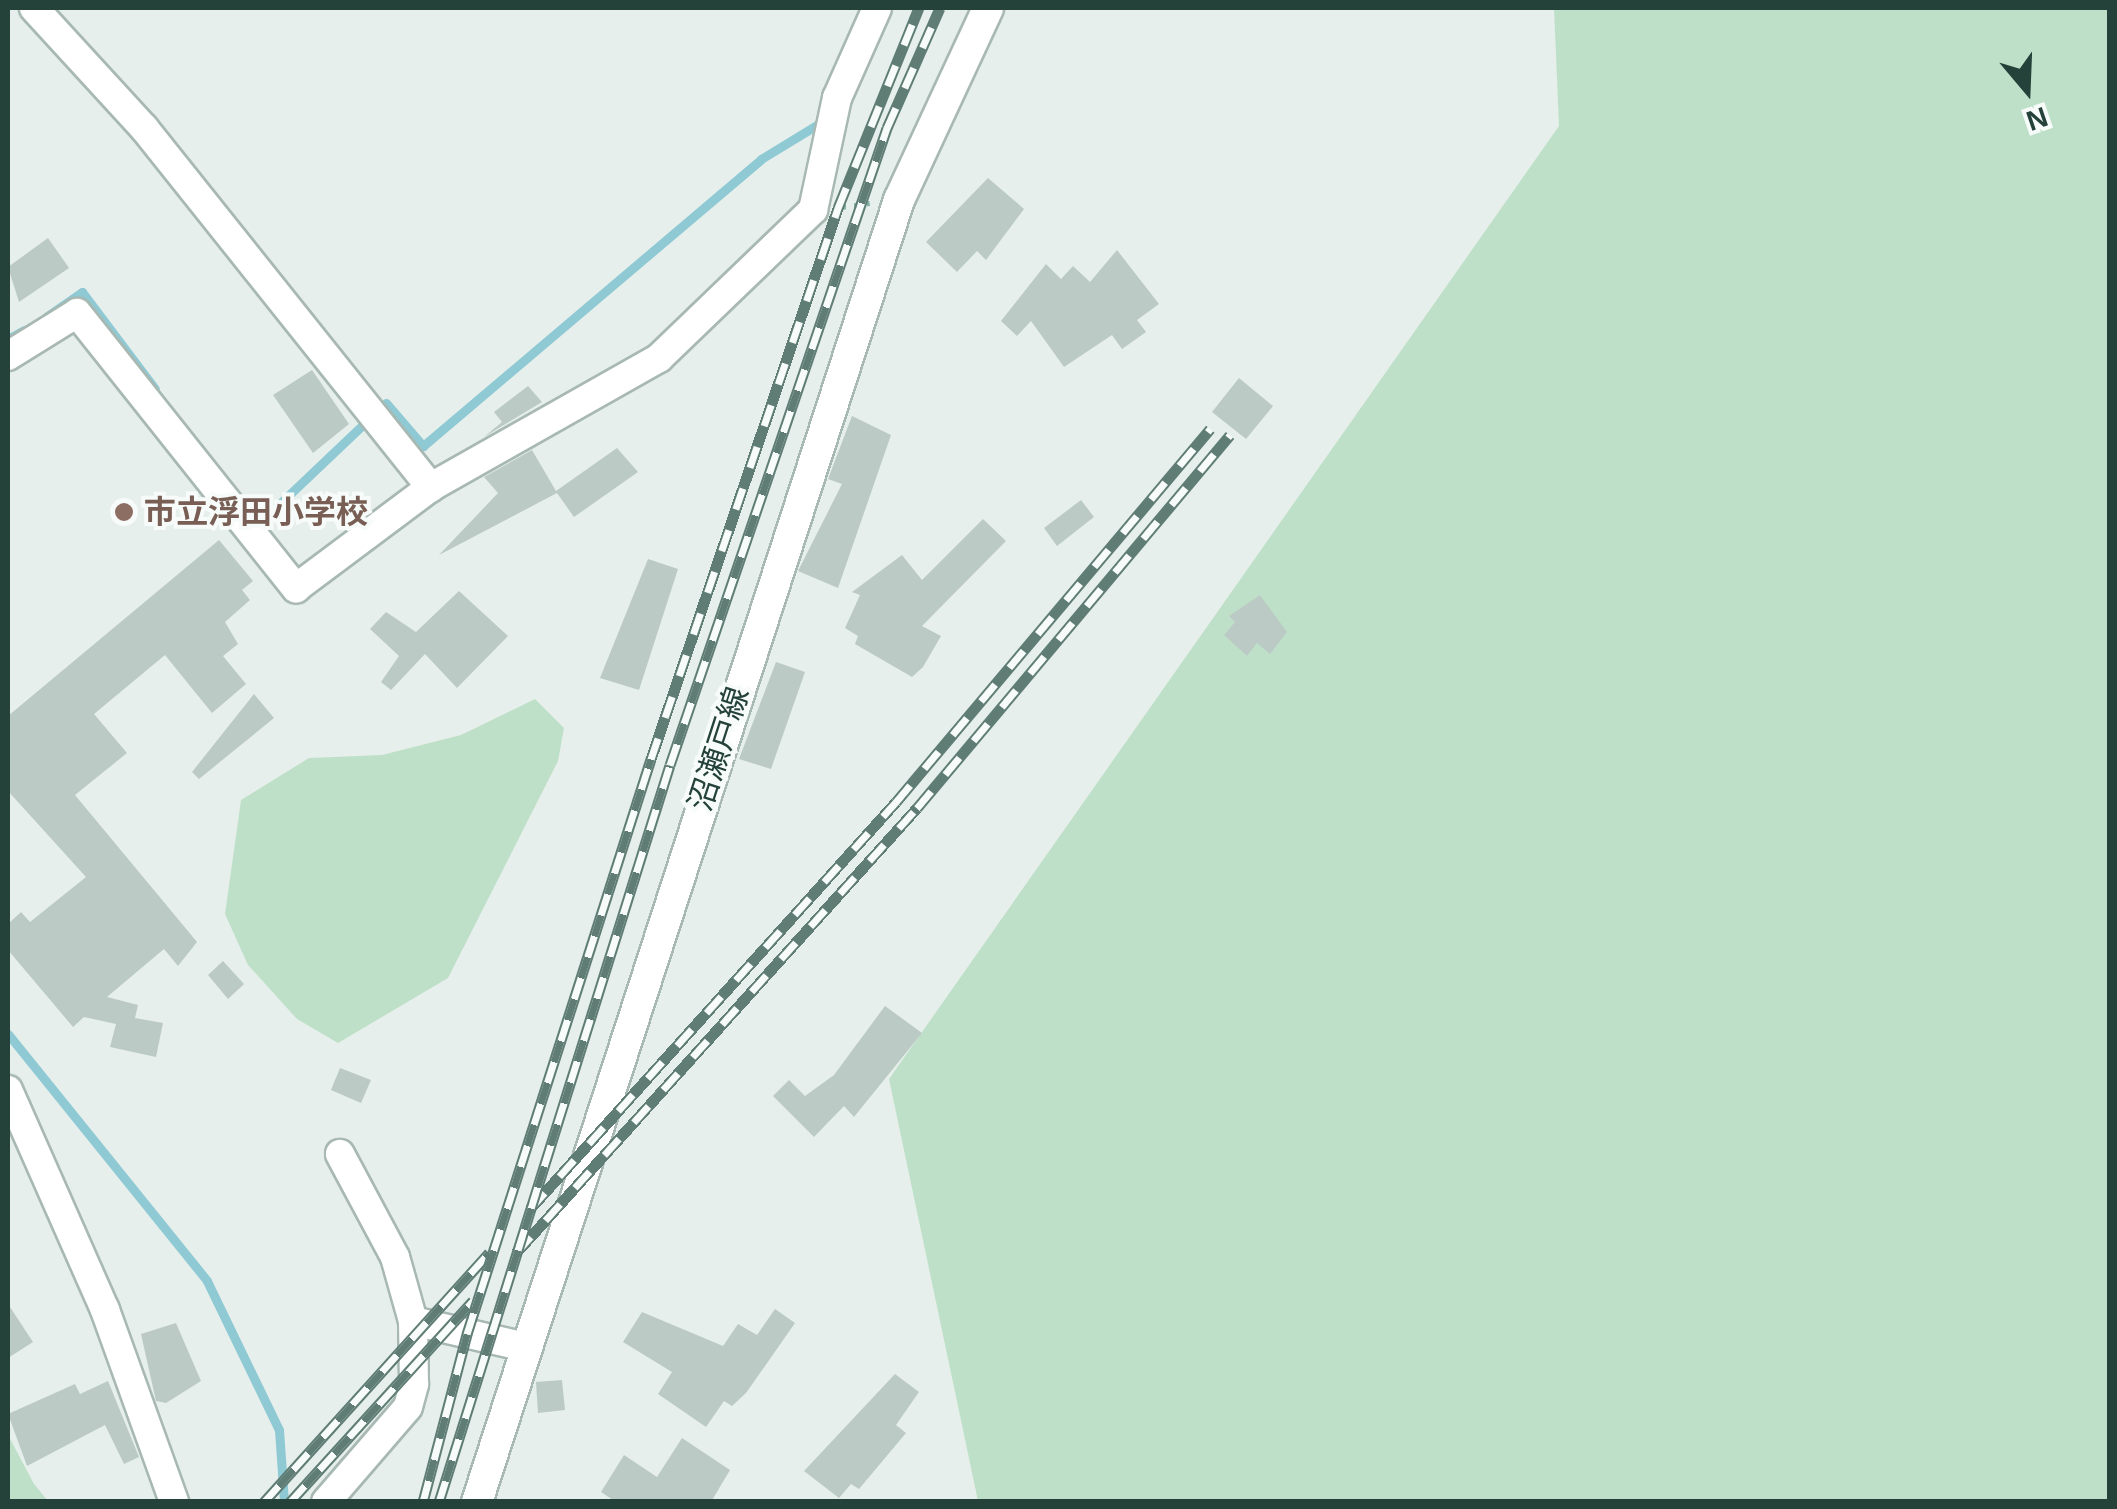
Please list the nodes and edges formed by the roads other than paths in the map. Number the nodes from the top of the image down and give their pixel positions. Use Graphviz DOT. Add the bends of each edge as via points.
graph roads {
  1 [pos="34,8"];
  2 [pos="877,8"];
  3 [pos="988,8"];
  4 [pos="8,356"];
  5 [pos="431,487"];
  6 [pos="8,1090"];
  7 [pos="340,1154"];
  8 [pos="414,1321"];
  9 [pos="526,1347"];
  10 [pos="174,1502"];
  11 [pos="326,1502"];
  12 [pos="478,1502"];
  1 -- 5 [label="street" via="144,128"];
  2 -- 5 [label="street" via="837,98 813,210 659,358"];
  3 -- 9 [label="main road, 沼瀬戸線" via="899,200"];
  4 -- 5 [label="street" via="76,313 296,588"];
  6 -- 10 [label="street" via="104,1310"];
  7 -- 8 [label="street" via="395,1257"];
  8 -- 9 [label="street"];
  8 -- 11 [label="street" via="408,1407"];
  9 -- 12 [label="main road, 沼瀬戸線"];
}
